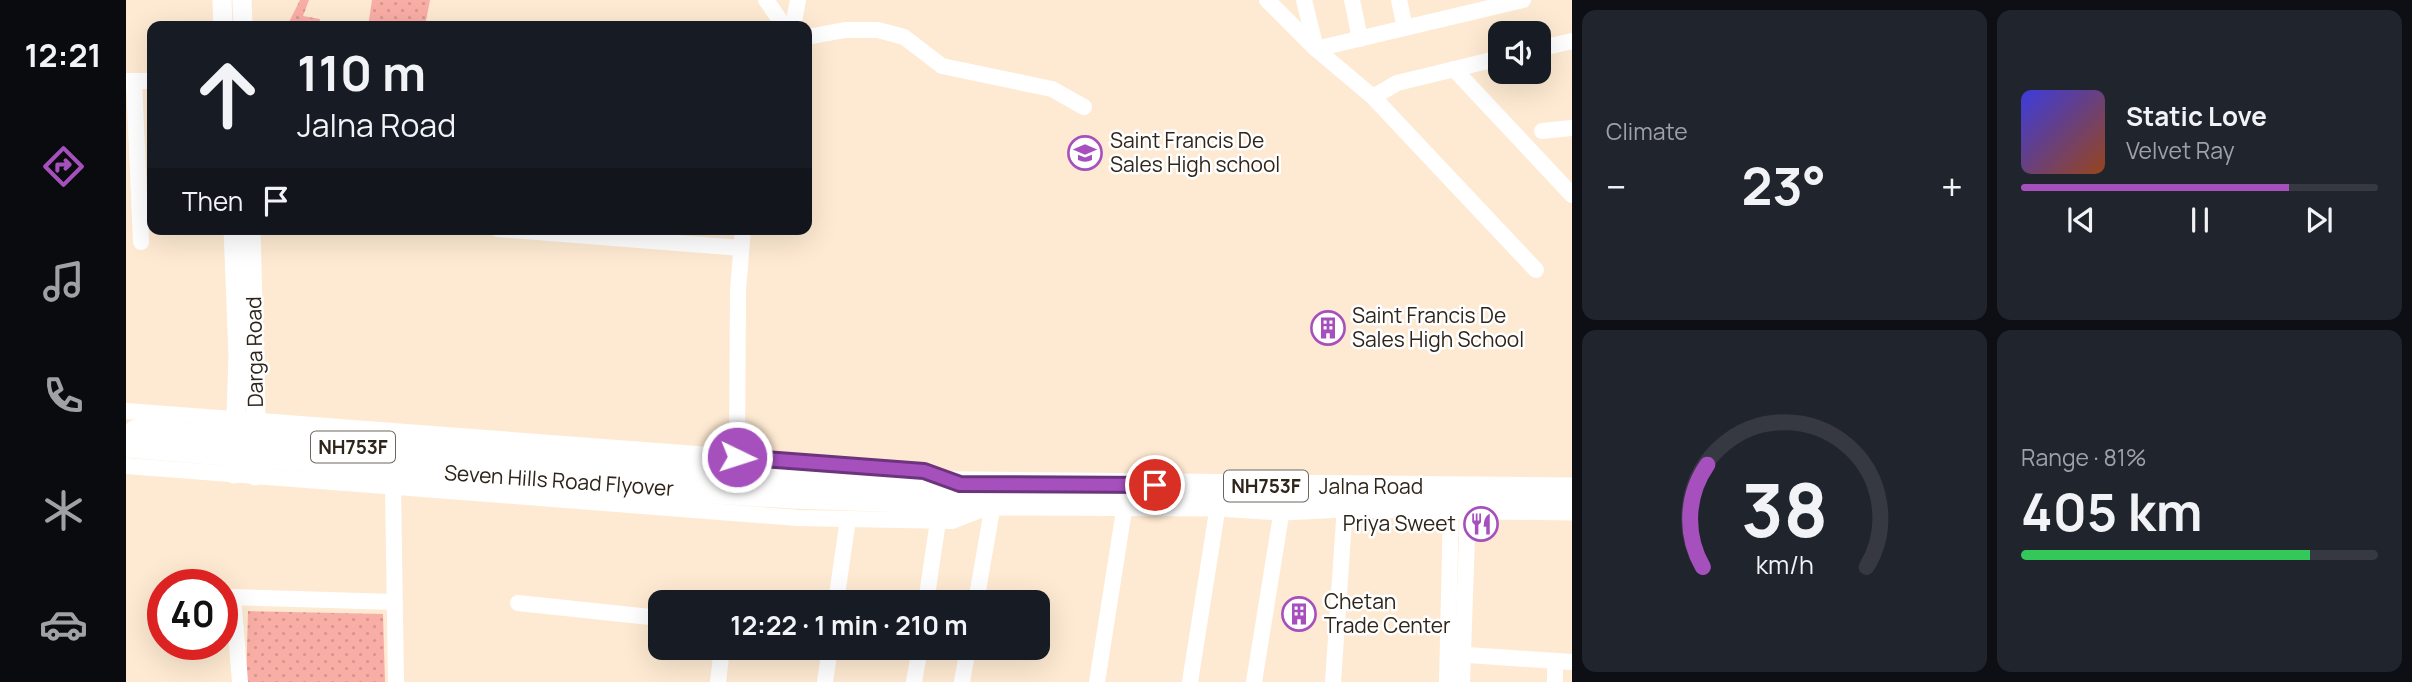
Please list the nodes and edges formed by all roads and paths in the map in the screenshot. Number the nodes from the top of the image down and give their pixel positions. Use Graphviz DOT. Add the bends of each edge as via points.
graph roads {
  1 [pos="222,0"];
  2 [pos="242,0"];
  3 [pos="766,0"];
  4 [pos="798,0"];
  5 [pos="1267,0"];
  6 [pos="1304,0"];
  7 [pos="1352,0"];
  8 [pos="1399,0"];
  9 [pos="1522,0"];
  10 [pos="1453,8"];
  11 [pos="223,21"];
  12 [pos="243,21"];
  13 [pos="781,21"];
  14 [pos="794,21"];
  15 [pos="1405,28"];
  16 [pos="812,36"];
  17 [pos="1360,39"];
  18 [pos="1572,41"];
  19 [pos="1551,46"];
  20 [pos="1316,49"];
  21 [pos="1488,61"];
  22 [pos="1454,69"];
  23 [pos="130,81"];
  24 [pos="1373,97"];
  25 [pos="1084,107"];
  26 [pos="1572,128"];
  27 [pos="1542,131"];
  28 [pos="1572,195"];
  29 [pos="233,235"];
  30 [pos="251,235"];
  31 [pos="643,235"];
  32 [pos="742,235"];
  33 [pos="141,242"];
  34 [pos="741,248"];
  35 [pos="1536,270"];
  36 [pos="126,411"];
  37 [pos="236,420"];
  38 [pos="256,421"];
  39 [pos="126,430"];
  40 [pos="126,446"];
  41 [pos="737,457"];
  42 [pos="126,466"];
  43 [pos="234,474"];
  44 [pos="255,476"];
  45 [pos="393,486"];
  46 [pos="1572,489"];
  47 [pos="949,502"];
  48 [pos="993,504"];
  49 [pos="1125,504"];
  50 [pos="1218,505"];
  51 [pos="1345,506"];
  52 [pos="1459,506"];
  53 [pos="1282,509"];
  54 [pos="1572,509"];
  55 [pos="848,519"];
  56 [pos="838,590"];
  57 [pos="929,590"];
  58 [pos="978,590"];
  59 [pos="395,603"];
  60 [pos="518,603"];
  61 [pos="648,617"];
  62 [pos="1455,654"];
  63 [pos="721,660"];
  64 [pos="828,660"];
  65 [pos="918,660"];
  66 [pos="966,660"];
  67 [pos="1555,661"];
  68 [pos="1572,662"];
  69 [pos="240,682"];
  70 [pos="396,682"];
  71 [pos="718,682"];
  72 [pos="825,682"];
  73 [pos="915,682"];
  74 [pos="962,682"];
  75 [pos="1097,682"];
  76 [pos="1190,682"];
  77 [pos="1254,682"];
  78 [pos="1333,682"];
  79 [pos="1447,682"];
  80 [pos="1462,682"];
  81 [pos="1555,682"];
  1 -- 11 [label="main road"];
  2 -- 12 [label="main road"];
  3 -- 13 [label="street"];
  4 -- 14 [label="street"];
  5 -- 20 [label="street"];
  6 -- 20 [label="street"];
  7 -- 17 [label="street"];
  8 -- 15 [label="street"];
  9 -- 10 [label="street"];
  10 -- 15 [label="street"];
  15 -- 17 [label="street"];
  16 -- 25 [label="street" via="878,30 904,37 942,66 1052,89"];
  17 -- 20 [label="street"];
  18 -- 19 [label="street"];
  20 -- 24 [label="street"];
  21 -- 22 [label="street"];
  22 -- 24 [label="street" via="1397,83"];
  22 -- 28 [label="street"];
  23 -- 33 [label="street"];
  24 -- 35 [label="street"];
  26 -- 27 [label="street"];
  29 -- 37 [label="main road, Darga Road"];
  30 -- 38 [label="main road, Darga Road"];
  31 -- 34 [label="street"];
  32 -- 34 [label="street"];
  34 -- 41 [label="street"];
  36 -- 37 [label="street"];
  37 -- 38 [label="street"];
  37 -- 43 [label="main road, Darga Road"];
  38 -- 41 [label="street"];
  38 -- 44 [label="main road, Darga Road"];
  39 -- 47 [label="highway, Seven Hills Road Flyover / NH753F" via="920,483"];
  40 -- 47 [label="highway, Seven Hills Road Flyover / NH753F" via="577,483"];
  41 -- 47 [label="street" via="924,471"];
  42 -- 43 [label="street"];
  43 -- 44 [label="street"];
  44 -- 45 [label="street"];
  45 -- 55 [label="street" via="798,519"];
  45 -- 59 [label="street"];
  46 -- 47 [label="highway, Jalna Road / NH753F"];
  47 -- 48 [label="highway, Seven Hills Road Flyover / NH753F"];
  47 -- 55 [label="street"];
  47 -- 57 [label="street"];
  48 -- 49 [label="highway, Jalna Road / NH753F"];
  48 -- 58 [label="street"];
  49 -- 50 [label="highway, Jalna Road / NH753F"];
  49 -- 75 [label="street"];
  50 -- 53 [label="highway, Jalna Road / NH753F"];
  50 -- 76 [label="street"];
  51 -- 52 [label="highway, Jalna Road / NH753F"];
  51 -- 53 [label="highway, Jalna Road / NH753F"];
  51 -- 78 [label="street"];
  52 -- 54 [label="highway, Jalna Road / NH753F"];
  52 -- 62 [label="street"];
  53 -- 77 [label="street"];
  55 -- 56 [label="street"];
  59 -- 69 [label="street" via="233,597"];
  59 -- 70 [label="street"];
  60 -- 61 [label="street"];
  62 -- 67 [label="street"];
  62 -- 79 [label="street"];
  62 -- 80 [label="street"];
  63 -- 71 [label="street"];
  64 -- 72 [label="street"];
  65 -- 73 [label="street"];
  66 -- 74 [label="street"];
  67 -- 68 [label="street"];
  67 -- 81 [label="street"];
}
